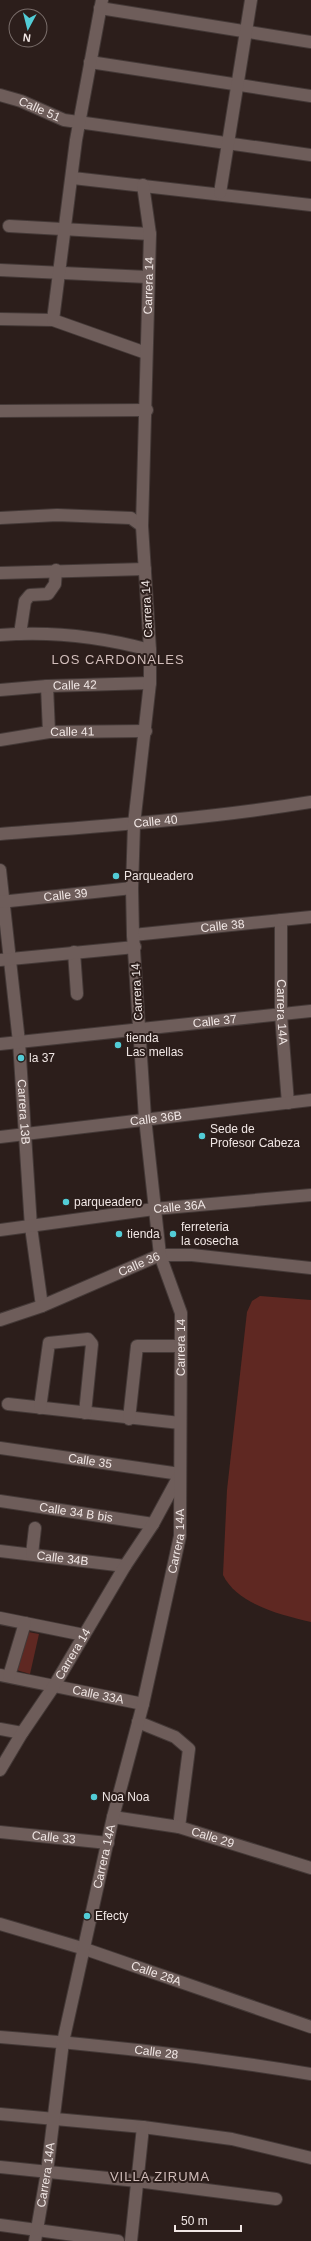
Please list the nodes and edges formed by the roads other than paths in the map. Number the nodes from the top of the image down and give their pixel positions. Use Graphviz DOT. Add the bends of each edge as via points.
graph roads {
  1 [pos="251,0"];
  2 [pos="101,4"];
  3 [pos="246,31"];
  4 [pos="311,42"];
  5 [pos="90,62"];
  6 [pos="238,85"];
  7 [pos="0,95"];
  8 [pos="311,96"];
  9 [pos="80,122"];
  10 [pos="229,142"];
  11 [pos="311,155"];
  12 [pos="73,178"];
  13 [pos="143,185"];
  14 [pos="220,193"];
  15 [pos="311,205"];
  16 [pos="9,226"];
  17 [pos="64,230"];
  18 [pos="150,234"];
  19 [pos="0,270"];
  20 [pos="58,273"];
  21 [pos="147,278"];
  22 [pos="0,319"];
  23 [pos="53,320"];
  24 [pos="146,353"];
  25 [pos="146,410"];
  26 [pos="0,411"];
  27 [pos="143,511"];
  28 [pos="0,518"];
  29 [pos="131,518"];
  30 [pos="142,526"];
  31 [pos="145,569"];
  32 [pos="56,570"];
  33 [pos="0,573"];
  34 [pos="20,634"];
  35 [pos="0,636"];
  36 [pos="150,650"];
  37 [pos="150,683"];
  38 [pos="47,686"];
  39 [pos="0,690"];
  40 [pos="146,731"];
  41 [pos="50,732"];
  42 [pos="0,740"];
  43 [pos="311,798"];
  44 [pos="311,802"];
  45 [pos="134,824"];
  46 [pos="0,834"];
  47 [pos="0,870"];
  48 [pos="132,888"];
  49 [pos="2,902"];
  50 [pos="311,917"];
  51 [pos="280,920"];
  52 [pos="134,941"];
  53 [pos="74,952"];
  54 [pos="4,959"];
  55 [pos="77,994"];
  56 [pos="311,1011"];
  57 [pos="281,1015"];
  58 [pos="138,1028"];
  59 [pos="19,1042"];
  60 [pos="0,1044"];
  61 [pos="311,1100"];
  62 [pos="288,1103"];
  63 [pos="145,1118"];
  64 [pos="26,1133"];
  65 [pos="0,1137"];
  66 [pos="311,1195"];
  67 [pos="154,1209"];
  68 [pos="31,1227"];
  69 [pos="0,1230"];
  70 [pos="160,1255"];
  71 [pos="311,1268"];
  72 [pos="42,1306"];
  73 [pos="0,1320"];
  74 [pos="181,1346"];
  75 [pos="8,1404"];
  76 [pos="40,1408"];
  77 [pos="85,1413"];
  78 [pos="129,1419"];
  79 [pos="180,1424"];
  80 [pos="0,1448"];
  81 [pos="180,1474"];
  82 [pos="0,1501"];
  83 [pos="153,1524"];
  84 [pos="35,1528"];
  85 [pos="0,1551"];
  86 [pos="32,1554"];
  87 [pos="125,1566"];
  88 [pos="0,1618"];
  89 [pos="25,1623"];
  90 [pos="84,1635"];
  91 [pos="4,1676"];
  92 [pos="54,1686"];
  93 [pos="143,1704"];
  94 [pos="138,1722"];
  95 [pos="0,1729"];
  96 [pos="22,1733"];
  97 [pos="0,1770"];
  98 [pos="113,1817"];
  99 [pos="179,1827"];
  100 [pos="0,1832"];
  101 [pos="108,1843"];
  102 [pos="311,1868"];
  103 [pos="0,1924"];
  104 [pos="85,1949"];
  105 [pos="311,2027"];
  106 [pos="0,2037"];
  107 [pos="63,2042"];
  108 [pos="311,2074"];
  109 [pos="0,2114"];
  110 [pos="53,2118"];
  111 [pos="144,2127"];
  112 [pos="311,2158"];
  113 [pos="0,2167"];
  114 [pos="47,2172"];
  115 [pos="137,2181"];
  116 [pos="276,2199"];
  117 [pos="0,2225"];
  118 [pos="36,2236"];
  119 [pos="118,2241"];
  120 [pos="131,2241"];
  1 -- 3 [label="street"];
  2 -- 3 [label="street"];
  2 -- 5 [label="street"];
  3 -- 4 [label="street"];
  3 -- 6 [label="street"];
  5 -- 6 [label="street"];
  5 -- 9 [label="street"];
  6 -- 8 [label="street"];
  6 -- 10 [label="street"];
  7 -- 9 [label="street, Calle 51" via="21,101 64,120"];
  9 -- 10 [label="street, Calle 51"];
  9 -- 12 [label="street"];
  10 -- 11 [label="street, Calle 51"];
  10 -- 14 [label="street"];
  12 -- 13 [label="street"];
  12 -- 17 [label="street"];
  13 -- 14 [label="street"];
  13 -- 18 [label="street, Carrera 14"];
  14 -- 15 [label="street"];
  16 -- 17 [label="street"];
  17 -- 18 [label="street"];
  17 -- 20 [label="street"];
  18 -- 21 [label="street, Carrera 14"];
  19 -- 20 [label="street"];
  20 -- 21 [label="street"];
  20 -- 23 [label="street"];
  21 -- 24 [label="street, Carrera 14"];
  22 -- 23 [label="street"];
  23 -- 24 [label="street"];
  24 -- 25 [label="street, Carrera 14"];
  25 -- 26 [label="street"];
  25 -- 27 [label="street, Carrera 14"];
  27 -- 29 [label="street"];
  27 -- 30 [label="street, Carrera 14"];
  28 -- 29 [label="street" via="57,515"];
  29 -- 30 [label="street"];
  30 -- 31 [label="street, Carrera 14"];
  31 -- 32 [label="street"];
  31 -- 36 [label="street, Carrera 14"];
  32 -- 33 [label="street"];
  32 -- 34 [label="street" via="55,584 48,594 30,595 25,601"];
  34 -- 35 [label="street"];
  34 -- 36 [label="street" via="114,640"];
  36 -- 37 [label="street, Carrera 14"];
  37 -- 38 [label="street, Calle 42"];
  37 -- 40 [label="street, Carrera 14"];
  38 -- 39 [label="street, Calle 42"];
  38 -- 41 [label="street"];
  40 -- 41 [label="street, Calle 41"];
  40 -- 45 [label="street, Carrera 14"];
  41 -- 42 [label="street, Calle 41"];
  43 -- 44 [label="street"];
  44 -- 45 [label="street, Calle 40" via="267,810"];
  45 -- 46 [label="street, Calle 40"];
  45 -- 48 [label="street, Carrera 14"];
  47 -- 49 [label="street, Carrera 13B"];
  48 -- 49 [label="street, Calle 39"];
  48 -- 52 [label="street, Carrera 14"];
  49 -- 54 [label="street, Carrera 13B"];
  50 -- 51 [label="street, Calle 38"];
  51 -- 52 [label="street, Calle 38"];
  51 -- 57 [label="street, Carrera 14A"];
  52 -- 53 [label="street, Calle 38"];
  52 -- 58 [label="street, Carrera 14"];
  53 -- 54 [label="street, Calle 38"];
  53 -- 55 [label="street"];
  54 -- 59 [label="street, Carrera 13B"];
  56 -- 57 [label="street, Calle 37"];
  57 -- 58 [label="street, Calle 37"];
  57 -- 62 [label="street, Carrera 14A"];
  58 -- 59 [label="street, Calle 37"];
  58 -- 63 [label="street, Carrera 14"];
  59 -- 60 [label="street, Calle 37"];
  59 -- 64 [label="street, Carrera 13B"];
  61 -- 62 [label="street, Calle 36B"];
  62 -- 63 [label="street, Calle 36B"];
  63 -- 64 [label="street, Calle 36B"];
  63 -- 67 [label="street, Carrera 14"];
  64 -- 65 [label="street, Calle 36B"];
  64 -- 68 [label="street, Carrera 13B"];
  66 -- 67 [label="street, Calle 36A"];
  67 -- 68 [label="street, Calle 36A"];
  67 -- 70 [label="street, Carrera 14"];
  68 -- 69 [label="street, Calle 36A"];
  68 -- 72 [label="street, Carrera 13B"];
  70 -- 71 [label="street, Calle 36" via="192,1254"];
  70 -- 72 [label="street, Calle 36"];
  70 -- 74 [label="street, Carrera 14" via="182,1313"];
  72 -- 73 [label="street, Calle 36"];
  74 -- 78 [label="street" via="137,1346"];
  74 -- 79 [label="street, Carrera 14"];
  75 -- 76 [label="street"];
  76 -- 77 [label="street"];
  76 -- 77 [label="street" via="49,1343 88,1339 92,1344"];
  77 -- 78 [label="street"];
  78 -- 79 [label="street"];
  79 -- 81 [label="street, Carrera 14"];
  80 -- 81 [label="street, Calle 35"];
  81 -- 83 [label="street, Carrera 14"];
  81 -- 93 [label="street, Carrera 14A" via="180,1536"];
  82 -- 83 [label="street, Calle 34 B bis"];
  83 -- 87 [label="street, Carrera 14"];
  84 -- 86 [label="street"];
  85 -- 86 [label="street, Calle 34B"];
  86 -- 87 [label="street, Calle 34B"];
  87 -- 90 [label="street, Carrera 14"];
  88 -- 89 [label="street"];
  89 -- 90 [label="street"];
  89 -- 91 [label="street"];
  90 -- 92 [label="street, Carrera 14"];
  91 -- 92 [label="street, Calle 33A"];
  92 -- 93 [label="street, Calle 33A"];
  92 -- 96 [label="street, Carrera 14"];
  93 -- 94 [label="street, Carrera 14A"];
  94 -- 98 [label="street, Carrera 14A"];
  94 -- 99 [label="street" via="175,1736 189,1749"];
  95 -- 96 [label="street"];
  96 -- 97 [label="street, Carrera 14"];
  98 -- 99 [label="street, Calle 29"];
  98 -- 101 [label="street, Carrera 14A"];
  99 -- 102 [label="street, Calle 29"];
  100 -- 101 [label="street, Calle 33"];
  101 -- 104 [label="street, Carrera 14A"];
  103 -- 104 [label="street, Calle 28A"];
  104 -- 105 [label="street, Calle 28A"];
  104 -- 107 [label="street, Carrera 14A"];
  106 -- 107 [label="street, Calle 28"];
  107 -- 108 [label="street, Calle 28" via="242,2062"];
  107 -- 110 [label="street, Carrera 14A"];
  109 -- 110 [label="street"];
  110 -- 111 [label="street"];
  110 -- 114 [label="street, Carrera 14A"];
  111 -- 112 [label="street" via="232,2139"];
  111 -- 115 [label="street"];
  113 -- 114 [label="street"];
  114 -- 115 [label="street"];
  114 -- 118 [label="street, Carrera 14A"];
  115 -- 116 [label="street"];
  115 -- 120 [label="street"];
  117 -- 118 [label="street"];
  118 -- 119 [label="street"];
}
